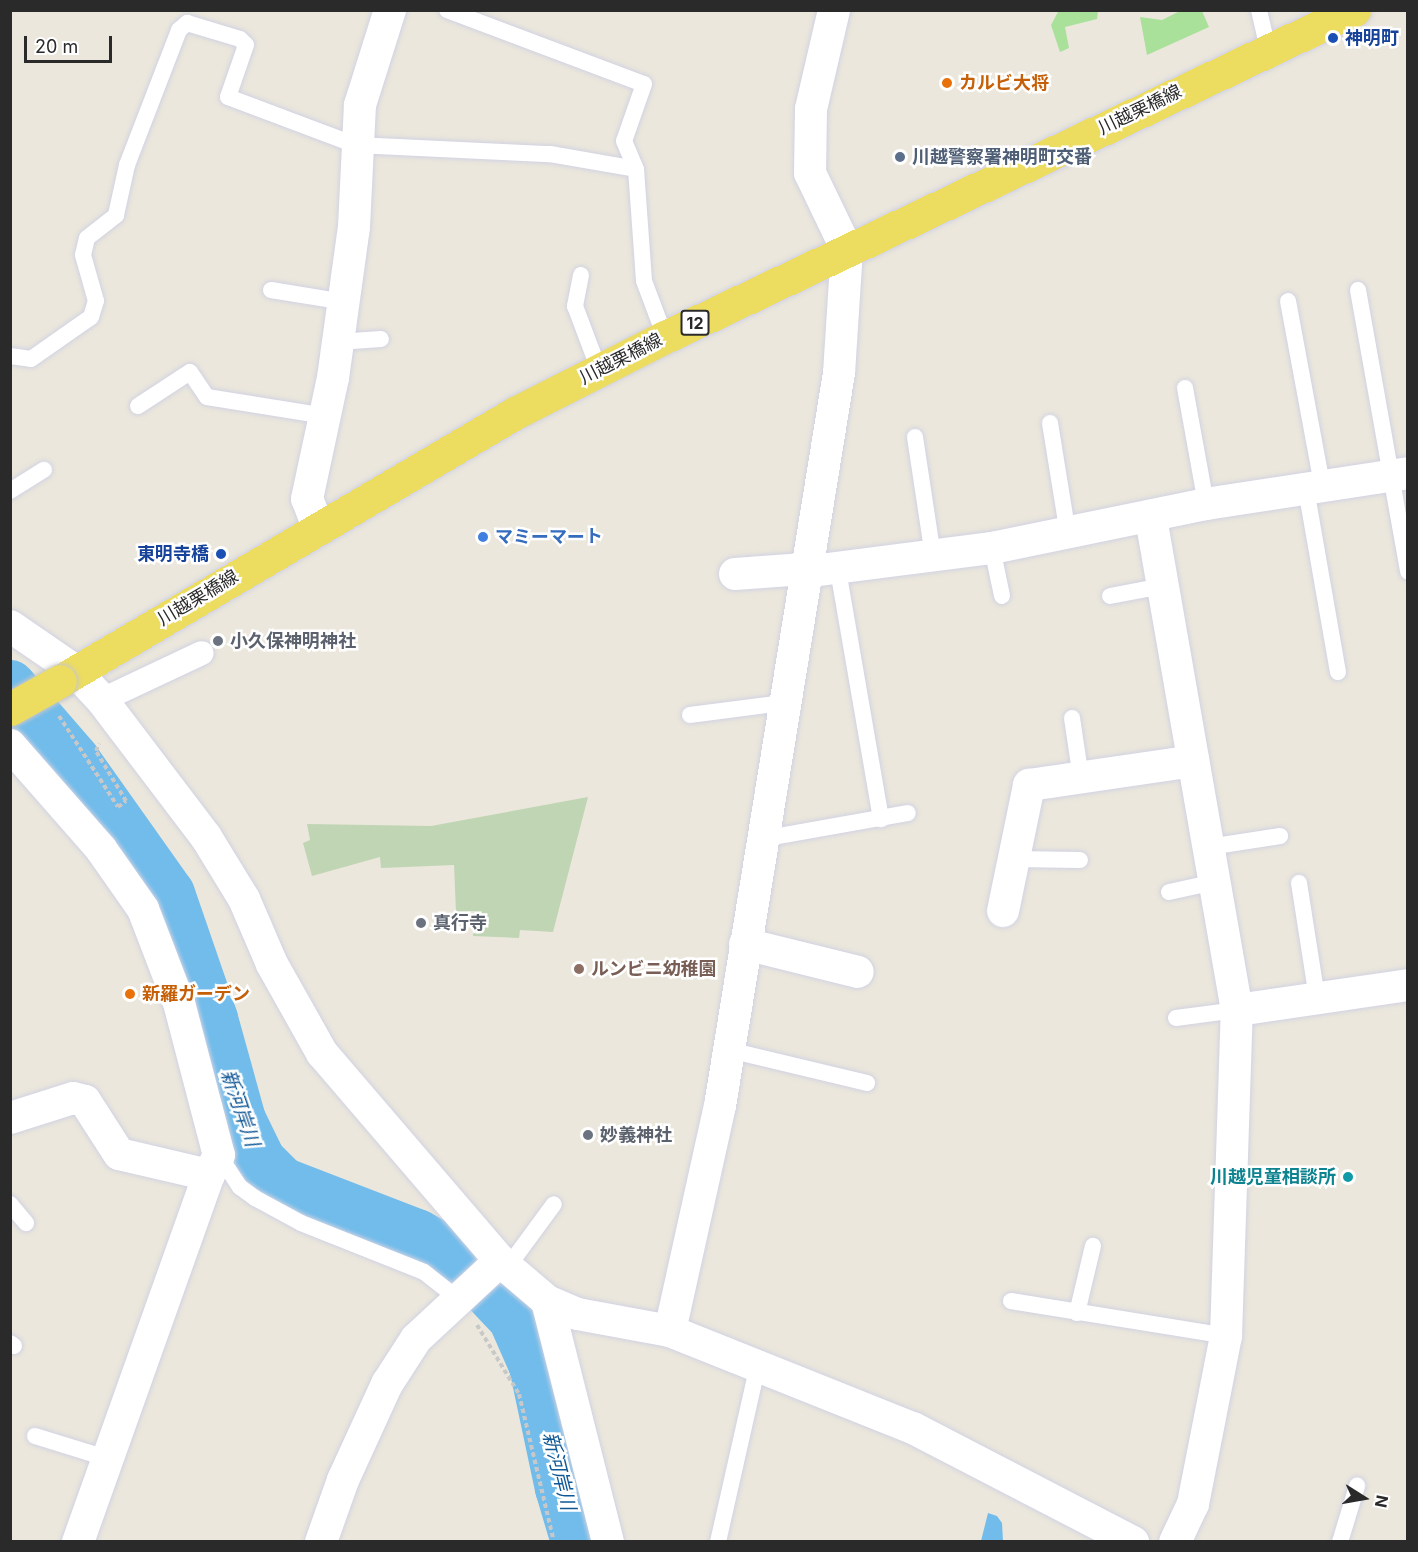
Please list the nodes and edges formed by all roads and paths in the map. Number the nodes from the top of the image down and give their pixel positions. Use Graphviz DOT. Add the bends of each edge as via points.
graph roads {
  1 [pos="390,10"];
  2 [pos="447,10"];
  3 [pos="834,10"];
  4 [pos="1259,10"];
  5 [pos="1354,10"];
  6 [pos="1268,49"];
  7 [pos="356,145"];
  8 [pos="636,169"];
  9 [pos="848,250"];
  10 [pos="581,275"];
  11 [pos="271,290"];
  12 [pos="1358,291"];
  13 [pos="1288,301"];
  14 [pos="344,302"];
  15 [pos="665,337"];
  16 [pos="381,339"];
  17 [pos="338,342"];
  18 [pos="10,356"];
  19 [pos="599,370"];
  20 [pos="1185,388"];
  21 [pos="138,406"];
  22 [pos="325,416"];
  23 [pos="1050,423"];
  24 [pos="915,437"];
  25 [pos="44,470"];
  26 [pos="1399,474"];
  27 [pos="1314,489"];
  28 [pos="10,491"];
  29 [pos="1206,504"];
  30 [pos="1151,518"];
  31 [pos="318,527"];
  32 [pos="1068,534"];
  33 [pos="992,548"];
  34 [pos="933,556"];
  35 [pos="838,570"];
  36 [pos="804,571"];
  37 [pos="1407,572"];
  38 [pos="735,574"];
  39 [pos="1163,586"];
  40 [pos="1002,596"];
  41 [pos="1110,596"];
  42 [pos="10,626"];
  43 [pos="202,653"];
  44 [pos="1338,672"];
  45 [pos="62,687"];
  46 [pos="102,700"];
  47 [pos="783,703"];
  48 [pos="10,709"];
  49 [pos="690,715"];
  50 [pos="1072,718"];
  51 [pos="10,745"];
  52 [pos="1193,761"];
  53 [pos="1081,778"];
  54 [pos="118,807"];
  55 [pos="908,813"];
  56 [pos="880,819"];
  57 [pos="1280,836"];
  58 [pos="762,839"];
  59 [pos="1209,847"];
  60 [pos="1012,859"];
  61 [pos="1080,860"];
  62 [pos="1215,882"];
  63 [pos="1299,883"];
  64 [pos="1169,892"];
  65 [pos="1003,911"];
  66 [pos="746,944"];
  67 [pos="858,972"];
  68 [pos="1407,984"];
  69 [pos="1317,998"];
  70 [pos="1237,1010"];
  71 [pos="1176,1018"];
  72 [pos="729,1050"];
  73 [pos="867,1083"];
  74 [pos="10,1118"];
  75 [pos="214,1165"];
  76 [pos="10,1204"];
  77 [pos="554,1204"];
  78 [pos="26,1223"];
  79 [pos="1093,1246"];
  80 [pos="499,1267"];
  81 [pos="460,1295"];
  82 [pos="547,1301"];
  83 [pos="1011,1301"];
  84 [pos="1077,1313"];
  85 [pos="670,1331"];
  86 [pos="1226,1336"];
  87 [pos="758,1364"];
  88 [pos="35,1436"];
  89 [pos="106,1458"];
  90 [pos="1357,1486"];
  91 [pos="78,1542"];
  92 [pos="321,1542"];
  93 [pos="554,1542"];
  94 [pos="608,1542"];
  95 [pos="718,1542"];
  96 [pos="1133,1542"];
  97 [pos="1175,1542"];
  98 [pos="1340,1542"];
  1 -- 7 [label="street" via="360,105"];
  2 -- 8 [label="lane" via="644,84 624,141"];
  3 -- 9 [label="street" via="810,109 810,173"];
  4 -- 6 [label="lane"];
  5 -- 6 [label="main road, 川越栗橋線 / 12"];
  6 -- 9 [label="main road, 川越栗橋線 / 12"];
  7 -- 8 [label="lane" via="550,154"];
  7 -- 14 [label="street" via="354,227"];
  7 -- 18 [label="lane" via="228,97 246,45 240,39 187,23 179,30 127,165 116,215 87,238 83,255 96,301 91,317 31,359"];
  8 -- 15 [label="lane" via="644,281"];
  9 -- 15 [label="main road, 川越栗橋線 / 12"];
  9 -- 36 [label="street" via="839,373"];
  10 -- 19 [label="lane" via="575,306"];
  11 -- 14 [label="lane"];
  12 -- 26 [label="lane"];
  13 -- 27 [label="lane"];
  14 -- 17 [label="street"];
  15 -- 19 [label="main road, 川越栗橋線 / 12"];
  16 -- 17 [label="lane"];
  17 -- 22 [label="street"];
  19 -- 31 [label="main road, 川越栗橋線 / 12" via="463,442"];
  20 -- 29 [label="lane"];
  21 -- 22 [label="lane" via="190,372 207,397"];
  22 -- 31 [label="street" via="307,499"];
  23 -- 32 [label="lane"];
  24 -- 34 [label="lane"];
  25 -- 28 [label="lane"];
  26 -- 27 [label="street"];
  26 -- 37 [label="lane"];
  27 -- 29 [label="street"];
  27 -- 44 [label="lane"];
  29 -- 30 [label="street"];
  30 -- 32 [label="street"];
  30 -- 39 [label="street"];
  31 -- 45 [label="main road, 川越栗橋線 / 12"];
  32 -- 33 [label="street"];
  33 -- 34 [label="street"];
  33 -- 40 [label="lane"];
  34 -- 35 [label="street"];
  35 -- 36 [label="street"];
  35 -- 56 [label="lane"];
  36 -- 38 [label="street"];
  36 -- 47 [label="street"];
  39 -- 41 [label="lane"];
  39 -- 52 [label="street"];
  42 -- 45 [label="street"];
  43 -- 46 [label="street"];
  45 -- 46 [label="street"];
  45 -- 48 [label="main road, 川越栗橋線 / 12, bridge"];
  45 -- 54 [label="path"];
  46 -- 80 [label="street" via="206,837 244,899 272,964 322,1053"];
  47 -- 49 [label="lane"];
  47 -- 58 [label="street"];
  50 -- 53 [label="lane"];
  51 -- 75 [label="street" via="101,849 143,909 179,1003"];
  52 -- 53 [label="street"];
  52 -- 59 [label="street"];
  53 -- 60 [label="street" via="1029,785"];
  55 -- 56 [label="lane"];
  56 -- 58 [label="lane"];
  57 -- 59 [label="lane"];
  58 -- 66 [label="street"];
  59 -- 62 [label="street"];
  60 -- 61 [label="lane"];
  60 -- 65 [label="street"];
  62 -- 64 [label="lane"];
  62 -- 70 [label="street"];
  63 -- 69 [label="lane"];
  66 -- 67 [label="street"];
  66 -- 72 [label="street"];
  68 -- 69 [label="street"];
  69 -- 70 [label="street"];
  70 -- 71 [label="lane"];
  70 -- 86 [label="street"];
  72 -- 73 [label="lane"];
  72 -- 85 [label="street"];
  74 -- 75 [label="street" via="73,1098 85,1101 119,1154"];
  75 -- 81 [label="lane" via="255,1198 300,1223 424,1272"];
  75 -- 89 [label="street"];
  76 -- 78 [label="lane"];
  77 -- 80 [label="lane"];
  79 -- 84 [label="lane"];
  80 -- 81 [label="street"];
  80 -- 82 [label="street"];
  81 -- 92 [label="street" via="416,1339 387,1384 343,1480"];
  81 -- 93 [label="path" via="519,1394"];
  82 -- 85 [label="street" via="577,1314"];
  82 -- 94 [label="street"];
  83 -- 84 [label="lane"];
  84 -- 86 [label="lane"];
  85 -- 87 [label="street"];
  86 -- 97 [label="street" via="1193,1504"];
  87 -- 95 [label="lane"];
  87 -- 96 [label="street" via="914,1428"];
  88 -- 89 [label="lane"];
  89 -- 91 [label="street"];
  90 -- 98 [label="lane"];
}
